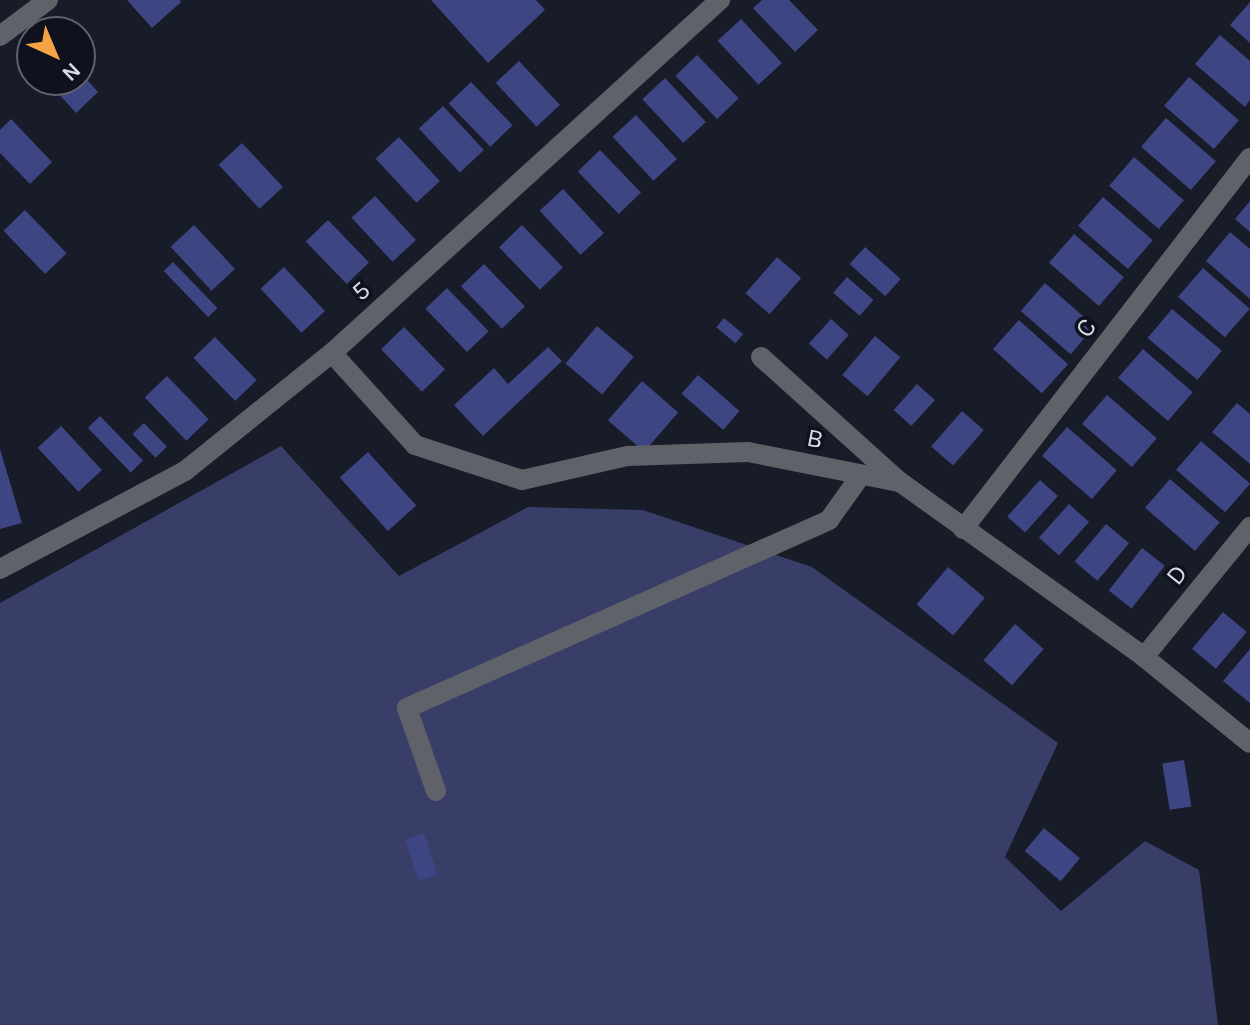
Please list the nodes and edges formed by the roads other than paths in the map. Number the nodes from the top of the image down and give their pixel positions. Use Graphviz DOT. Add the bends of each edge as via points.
graph roads {
  1 [pos="48,0"];
  2 [pos="720,0"];
  3 [pos="0,36"];
  4 [pos="1250,158"];
  5 [pos="332,353"];
  6 [pos="761,357"];
  7 [pos="861,475"];
  8 [pos="900,482"];
  9 [pos="1250,527"];
  10 [pos="963,529"];
  11 [pos="0,569"];
  12 [pos="1144,657"];
  13 [pos="1250,743"];
  14 [pos="436,791"];
  1 -- 3 [label="street"];
  2 -- 5 [label="street, 5"];
  4 -- 10 [label="street, C"];
  5 -- 7 [label="street, B" via="415,445 522,480 628,456 748,452"];
  5 -- 11 [label="street, 5" via="185,471"];
  6 -- 8 [label="street"];
  7 -- 8 [label="street, B"];
  7 -- 14 [label="street" via="829,520 407,708"];
  8 -- 10 [label="street, B"];
  9 -- 12 [label="street, D"];
  10 -- 12 [label="street, B"];
  12 -- 13 [label="street, B"];
}
